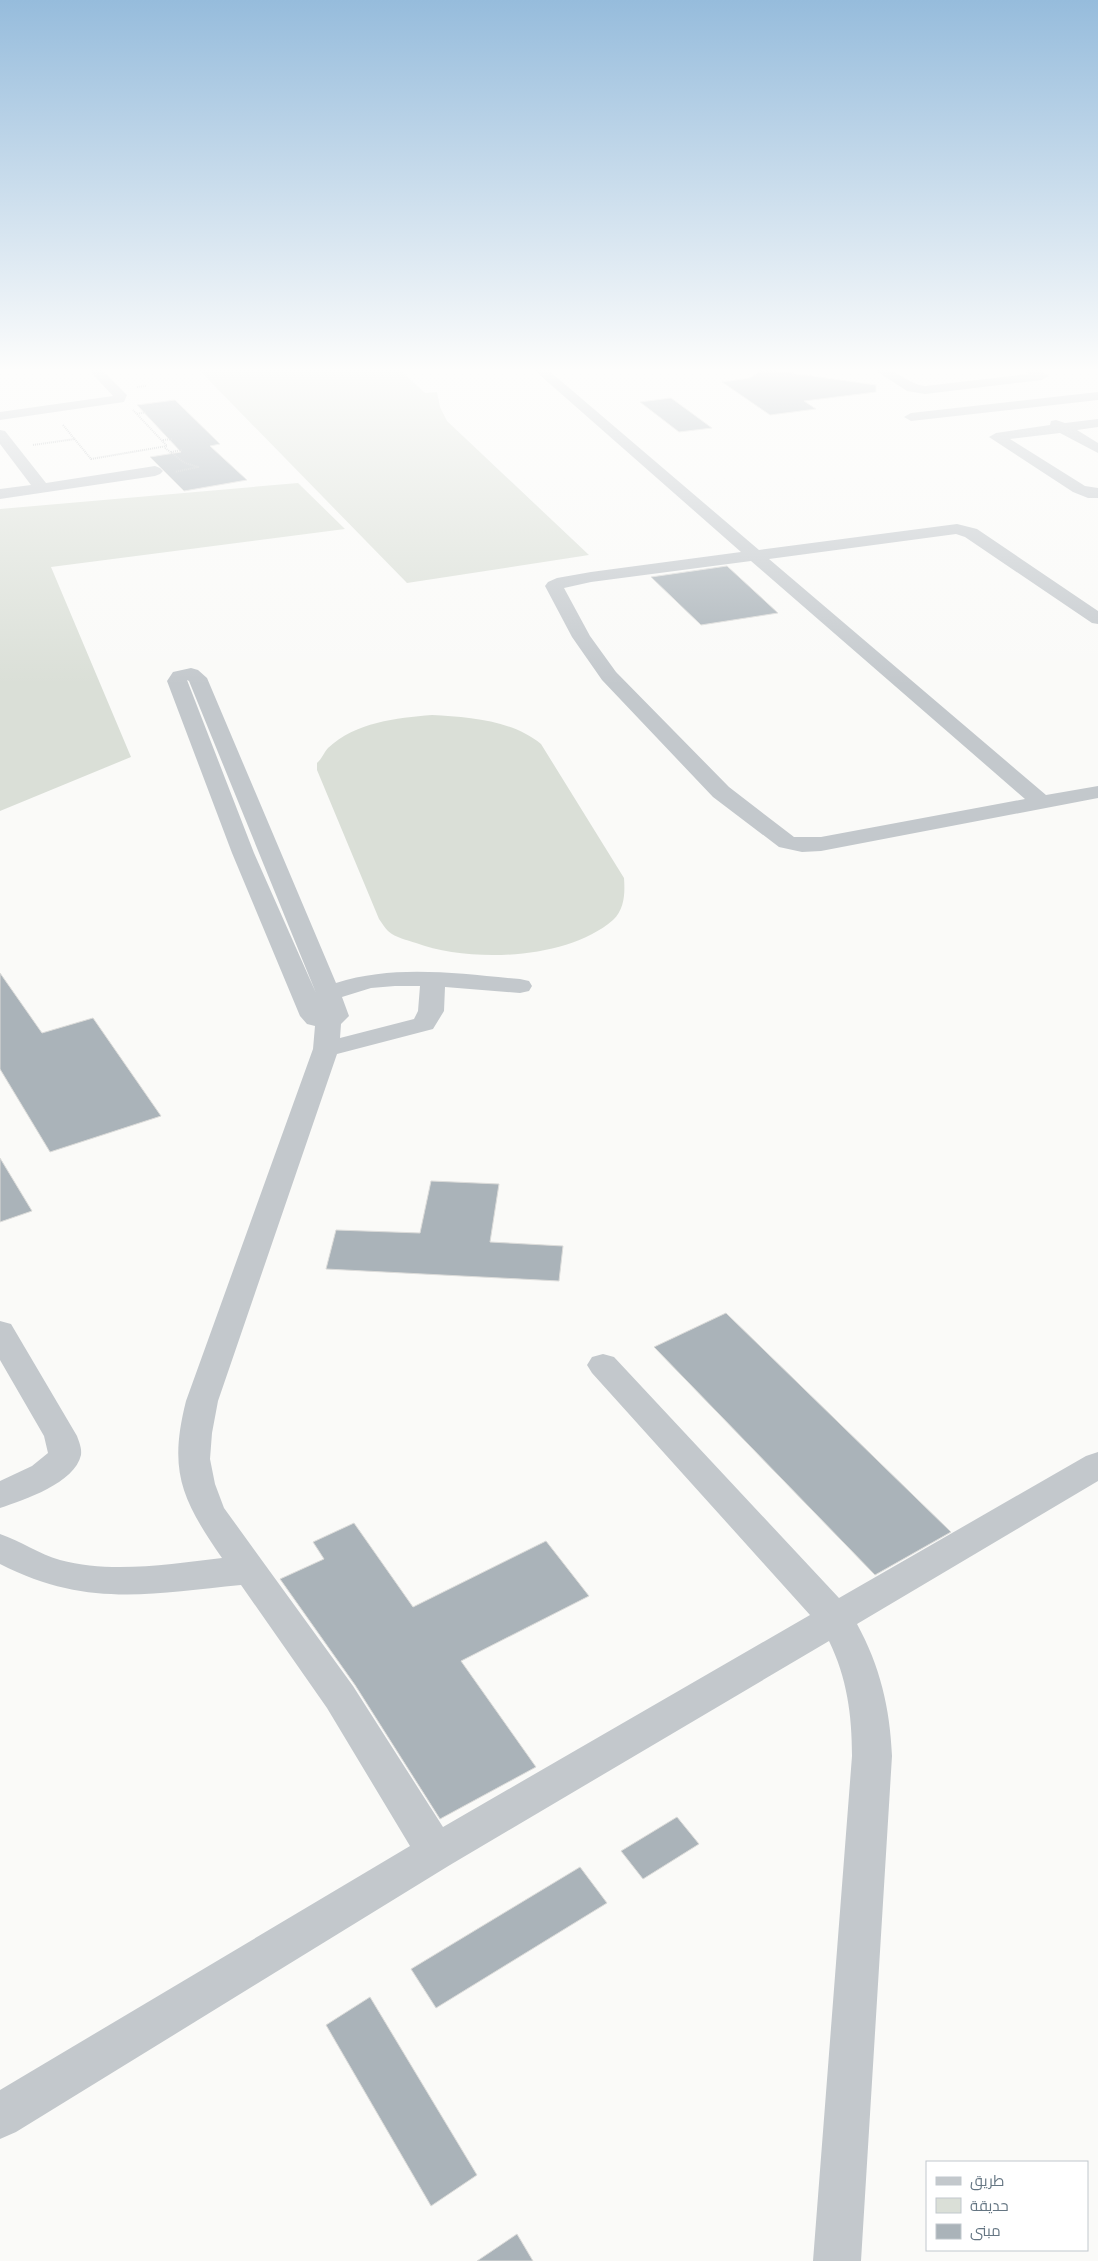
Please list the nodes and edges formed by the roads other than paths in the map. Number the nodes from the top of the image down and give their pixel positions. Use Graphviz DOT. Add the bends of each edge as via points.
graph roads {
  1 [pos="32,475"];
  2 [pos="132,475"];
  3 [pos="661,475"];
  4 [pos="1056,475"];
  5 [pos="42,488"];
  6 [pos="1098,493"];
  7 [pos="0,494"];
  8 [pos="754,556"];
  9 [pos="1098,619"];
  10 [pos="1098,792"];
  11 [pos="1042,803"];
  12 [pos="270,850"];
  13 [pos="243,853"];
  14 [pos="434,980"];
  15 [pos="520,986"];
  16 [pos="328,1021"];
  17 [pos="0,1332"];
  18 [pos="603,1365"];
  19 [pos="1098,1465"];
  20 [pos="0,1495"];
  21 [pos="0,1548"];
  22 [pos="249,1570"];
  23 [pos="836,1619"];
  24 [pos="436,1852"];
  25 [pos="0,2116"];
  26 [pos="837,2261"];
  1 -- 5 [label="street"];
  2 -- 5 [label="street"];
  3 -- 8 [label="street"];
  4 -- 6 [label="street" via="1088,493"];
  5 -- 7 [label="street"];
  8 -- 9 [label="street" via="961,529"];
  8 -- 11 [label="street"];
  8 -- 11 [label="street" via="582,578 554,588 581,638 624,693 721,792 787,842 821,844"];
  10 -- 11 [label="street"];
  12 -- 13 [label="street"];
  12 -- 13 [label="street" via="198,678 191,674 180,676 177,681"];
  12 -- 16 [label="street"];
  13 -- 16 [label="street" via="313,1016"];
  14 -- 15 [label="street"];
  14 -- 16 [label="street" via="375,980"];
  14 -- 16 [label="street" via="431,1011 424,1024"];
  16 -- 22 [label="street" via="194,1433 192,1461 198,1487 210,1514"];
  17 -- 20 [label="street" via="60,1436 64,1457 43,1475"];
  18 -- 23 [label="street"];
  19 -- 23 [label="street"];
  21 -- 22 [label="street" via="63,1575 97,1580"];
  22 -- 24 [label="street" via="340,1697"];
  23 -- 24 [label="street"];
  23 -- 26 [label="street" via="858,1661 871,1708 872,1731"];
  24 -- 25 [label="street"];
}
